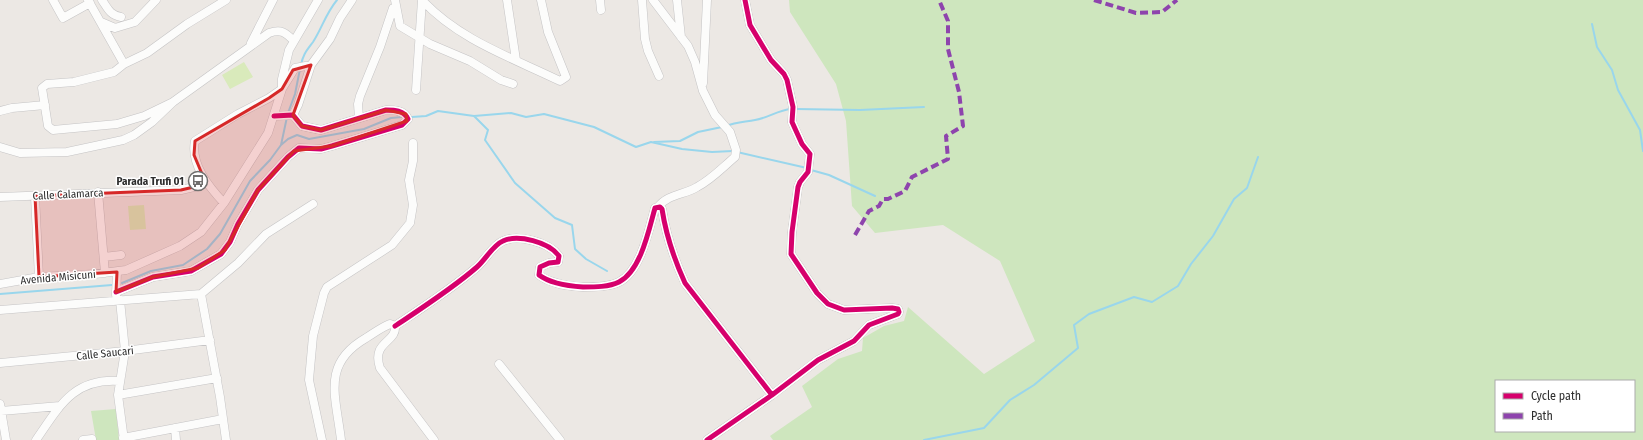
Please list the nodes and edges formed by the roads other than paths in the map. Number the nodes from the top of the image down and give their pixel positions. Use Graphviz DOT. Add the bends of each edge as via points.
graph roads {
  1 [pos="53,0"];
  2 [pos="102,0"];
  3 [pos="156,0"];
  4 [pos="226,0"];
  5 [pos="273,0"];
  6 [pos="318,0"];
  7 [pos="352,0"];
  8 [pos="395,0"];
  9 [pos="422,0"];
  10 [pos="507,0"];
  11 [pos="541,0"];
  12 [pos="600,0"];
  13 [pos="642,0"];
  14 [pos="653,0"];
  15 [pos="677,0"];
  16 [pos="707,0"];
  17 [pos="745,0"];
  18 [pos="89,2"];
  19 [pos="601,10"];
  20 [pos="121,17"];
  21 [pos="101,21"];
  22 [pos="420,38"];
  23 [pos="681,38"];
  24 [pos="294,41"];
  25 [pos="250,45"];
  26 [pos="516,60"];
  27 [pos="124,64"];
  28 [pos="311,65"];
  29 [pos="659,76"];
  30 [pos="513,84"];
  31 [pos="282,89"];
  32 [pos="416,90"];
  33 [pos="703,91"];
  34 [pos="173,102"];
  35 [pos="0,104"];
  36 [pos="45,105"];
  37 [pos="0,108"];
  38 [pos="0,111"];
  39 [pos="274,116"];
  40 [pos="293,116"];
  41 [pos="359,118"];
  42 [pos="413,143"];
  43 [pos="0,147"];
  44 [pos="205,181"];
  45 [pos="98,192"];
  46 [pos="35,196"];
  47 [pos="0,197"];
  48 [pos="224,203"];
  49 [pos="313,204"];
  50 [pos="658,206"];
  51 [pos="121,254"];
  52 [pos="104,256"];
  53 [pos="117,272"];
  54 [pos="105,273"];
  55 [pos="40,277"];
  56 [pos="0,284"];
  57 [pos="201,294"];
  58 [pos="118,297"];
  59 [pos="0,310"];
  60 [pos="395,326"];
  61 [pos="210,340"];
  62 [pos="125,351"];
  63 [pos="0,363"];
  64 [pos="499,364"];
  65 [pos="217,378"];
  66 [pos="119,381"];
  67 [pos="118,395"];
  68 [pos="772,395"];
  69 [pos="60,406"];
  70 [pos="1,407"];
  71 [pos="223,419"];
  72 [pos="175,428"];
  73 [pos="92,439"];
  74 [pos="124,439"];
  75 [pos="6,440"];
  76 [pos="36,440"];
  77 [pos="83,440"];
  78 [pos="176,440"];
  79 [pos="226,440"];
  80 [pos="322,440"];
  81 [pos="341,440"];
  82 [pos="434,440"];
  83 [pos="560,440"];
  84 [pos="707,440"];
  1 -- 18 [label="street" via="63,18"];
  2 -- 20 [label="street" via="109,12"];
  3 -- 21 [label="street" via="135,22 121,28"];
  4 -- 27 [label="street" via="147,53"];
  5 -- 25 [label="street"];
  6 -- 24 [label="street"];
  7 -- 28 [label="street" via="330,40"];
  8 -- 22 [label="street" via="400,26"];
  8 -- 41 [label="street" via="389,24 360,96"];
  9 -- 22 [label="street"];
  9 -- 26 [label="street" via="450,25 484,46"];
  10 -- 26 [label="street"];
  11 -- 26 [label="street" via="548,32 566,77 560,81"];
  12 -- 19 [label="street"];
  13 -- 29 [label="street" via="645,39"];
  14 -- 23 [label="street"];
  15 -- 23 [label="street"];
  16 -- 33 [label="street"];
  17 -- 68 [label="street" via="750,25 771,60 787,80 793,107 792,122 811,157 808,172 798,187 791,254 817,293 828,304 844,310 892,308 898,309 899,312 869,325 854,341 818,360"];
  18 -- 21 [label="street"];
  21 -- 27 [label="street"];
  22 -- 30 [label="street"];
  22 -- 32 [label="street"];
  23 -- 33 [label="street" via="696,62"];
  24 -- 25 [label="street" via="280,30 269,33"];
  24 -- 31 [label="street" via="285,62"];
  25 -- 34 [label="street"];
  27 -- 36 [label="street" via="114,72 100,76 44,85 42,88"];
  28 -- 31 [label="street" via="296,68"];
  28 -- 40 [label="street"];
  31 -- 39 [label="street, Avenida Misicuni"];
  31 -- 44 [label="street" via="195,141 194,155"];
  33 -- 50 [label="street" via="715,115 730,132 736,150 735,157 696,188 677,194"];
  34 -- 36 [label="street" via="144,116 117,124 60,130 50,129 48,126"];
  34 -- 43 [label="street" via="166,111 134,135 110,144 59,152 20,153"];
  35 -- 37 [label="street"];
  36 -- 38 [label="street"];
  39 -- 40 [label="street"];
  39 -- 48 [label="street, Avenida Misicuni" via="264,140"];
  40 -- 41 [label="street" via="302,126 321,130"];
  41 -- 58 [label="street" via="395,110 406,114 408,119 402,125 332,146 294,150 258,190 230,242 220,254 190,271 153,277"];
  42 -- 80 [label="street" via="409,180 413,205 410,223 392,245 327,287 324,293 313,336 309,380"];
  44 -- 45 [label="street, Calle Calamarca" via="190,190"];
  44 -- 48 [label="street"];
  45 -- 46 [label="street, Calle Calamarca"];
  45 -- 52 [label="street"];
  46 -- 47 [label="street, Calle Calamarca"];
  46 -- 55 [label="street"];
  48 -- 53 [label="street, Avenida Misicuni" via="208,225 192,239"];
  49 -- 57 [label="street" via="266,234 235,267"];
  50 -- 60 [label="street" via="655,208 649,233 637,262 628,275 619,282 609,286 576,286 544,278 539,275 540,267 558,262 559,256 556,252 534,241 510,239 500,242 478,266 452,287"];
  50 -- 68 [label="street" via="662,209 676,264 685,283"];
  51 -- 52 [label="street"];
  52 -- 54 [label="street"];
  53 -- 54 [label="street, Avenida Misicuni"];
  53 -- 58 [label="street"];
  54 -- 55 [label="street, Avenida Misicuni"];
  55 -- 56 [label="street, Avenida Misicuni"];
  57 -- 58 [label="street"];
  57 -- 61 [label="street"];
  58 -- 59 [label="street"];
  58 -- 62 [label="street"];
  60 -- 81 [label="street" via="387,325 357,343 340,361 335,385"];
  60 -- 82 [label="street" via="395,332 378,352 380,368"];
  61 -- 62 [label="street, Calle Saucari"];
  61 -- 65 [label="street"];
  62 -- 63 [label="street, Calle Saucari"];
  62 -- 66 [label="street"];
  64 -- 83 [label="street"];
  65 -- 67 [label="street"];
  65 -- 71 [label="street"];
  66 -- 67 [label="street"];
  66 -- 69 [label="street" via="92,383 77,390"];
  67 -- 74 [label="street"];
  68 -- 84 [label="street"];
  69 -- 70 [label="street"];
  69 -- 76 [label="street"];
  70 -- 75 [label="street"];
  71 -- 72 [label="street"];
  71 -- 79 [label="street"];
  72 -- 74 [label="street"];
  72 -- 78 [label="street"];
  73 -- 77 [label="street"];
}
